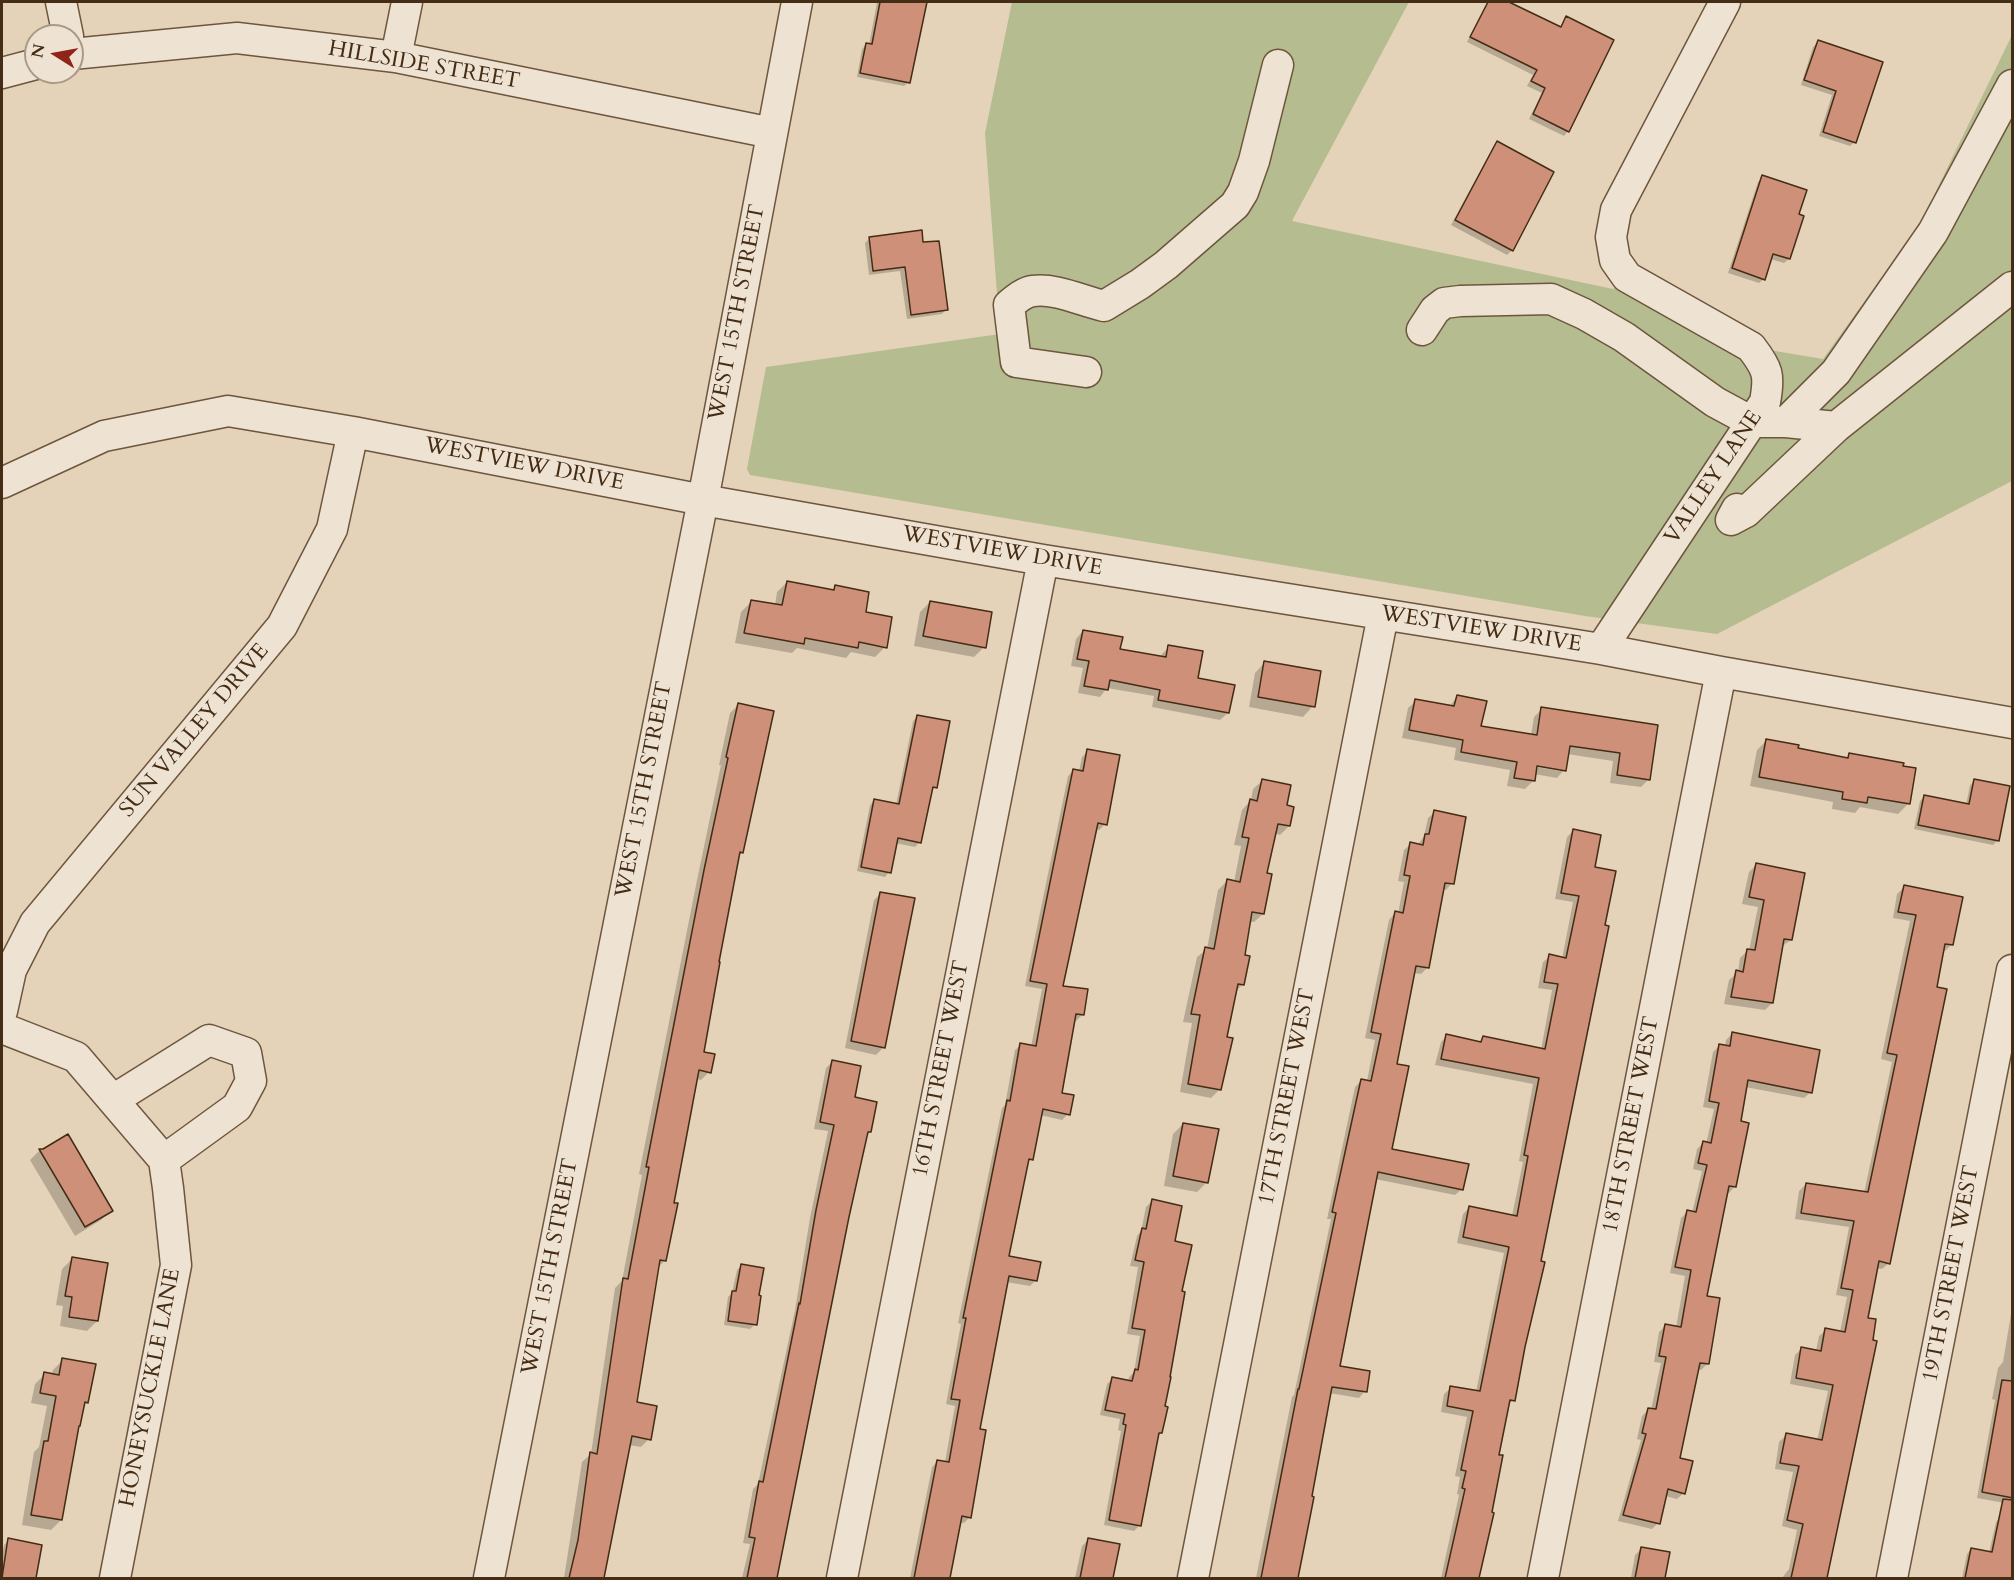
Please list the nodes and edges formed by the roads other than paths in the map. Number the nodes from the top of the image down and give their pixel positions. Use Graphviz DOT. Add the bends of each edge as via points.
graph roads {
  1 [pos="61,2"];
  2 [pos="407,2"];
  3 [pos="797,2"];
  4 [pos="1725,2"];
  5 [pos="66,24"];
  6 [pos="84,53"];
  7 [pos="396,57"];
  8 [pos="1278,65"];
  9 [pos="24,67"];
  10 [pos="2,73"];
  11 [pos="2013,85"];
  12 [pos="772,133"];
  13 [pos="2013,287"];
  14 [pos="1422,330"];
  15 [pos="1086,372"];
  16 [pos="1752,422"];
  17 [pos="1786,422"];
  18 [pos="1836,427"];
  19 [pos="353,432"];
  20 [pos="2,483"];
  21 [pos="703,500"];
  22 [pos="1746,512"];
  23 [pos="1043,560"];
  24 [pos="1383,615"];
  25 [pos="1601,649"];
  26 [pos="1721,672"];
  27 [pos="2013,723"];
  28 [pos="2013,970"];
  29 [pos="2,1011"];
  30 [pos="2,1028"];
  31 [pos="113,1100"];
  32 [pos="164,1160"];
  33 [pos="115,1578"];
  34 [pos="489,1578"];
  35 [pos="842,1578"];
  36 [pos="1192,1578"];
  37 [pos="1543,1578"];
  38 [pos="1892,1578"];
  1 -- 5 [label="street"];
  2 -- 7 [label="street"];
  3 -- 12 [label="street, WEST 15TH STREET"];
  4 -- 16 [label="street, VALLEY LANE" via="1616,210 1611,237 1615,260 1627,277 1751,347 1764,364 1769,382 1765,402"];
  6 -- 7 [label="street, HILLSIDE STREET" via="237,38"];
  7 -- 12 [label="street, HILLSIDE STREET"];
  8 -- 15 [label="street" via="1254,160 1235,205 1166,265 1104,306 1052,292 1031,291 1009,306 1016,362"];
  9 -- 10 [label="street"];
  11 -- 17 [label="street" via="1933,232 1836,372"];
  12 -- 21 [label="street, WEST 15TH STREET"];
  13 -- 18 [label="street"];
  14 -- 16 [label="street" via="1444,303 1551,299 1624,337 1715,402"];
  16 -- 17 [label="street"];
  16 -- 25 [label="street, VALLEY LANE"];
  17 -- 18 [label="street"];
  18 -- 22 [label="street"];
  19 -- 20 [label="street, WESTVIEW DRIVE" via="228,411 105,436"];
  19 -- 21 [label="street, WESTVIEW DRIVE"];
  19 -- 29 [label="street, SUN VALLEY DRIVE" via="332,528 282,626 35,923 11,970"];
  21 -- 23 [label="street, WESTVIEW DRIVE"];
  21 -- 34 [label="street, WEST 15TH STREET"];
  23 -- 24 [label="street, WESTVIEW DRIVE"];
  23 -- 35 [label="street, 16TH STREET WEST"];
  24 -- 25 [label="street, WESTVIEW DRIVE"];
  24 -- 36 [label="street, 17TH STREET WEST"];
  25 -- 26 [label="street, WESTVIEW DRIVE"];
  26 -- 27 [label="street, WESTVIEW DRIVE"];
  26 -- 37 [label="street, 18TH STREET WEST"];
  28 -- 38 [label="street, 19TH STREET WEST"];
  30 -- 31 [label="street" via="76,1057"];
  31 -- 32 [label="street"];
  31 -- 32 [label="street" via="209,1040 246,1053 252,1081 237,1107"];
  32 -- 33 [label="street, HONEYSUCKLE LANE" via="176,1265"];
}
